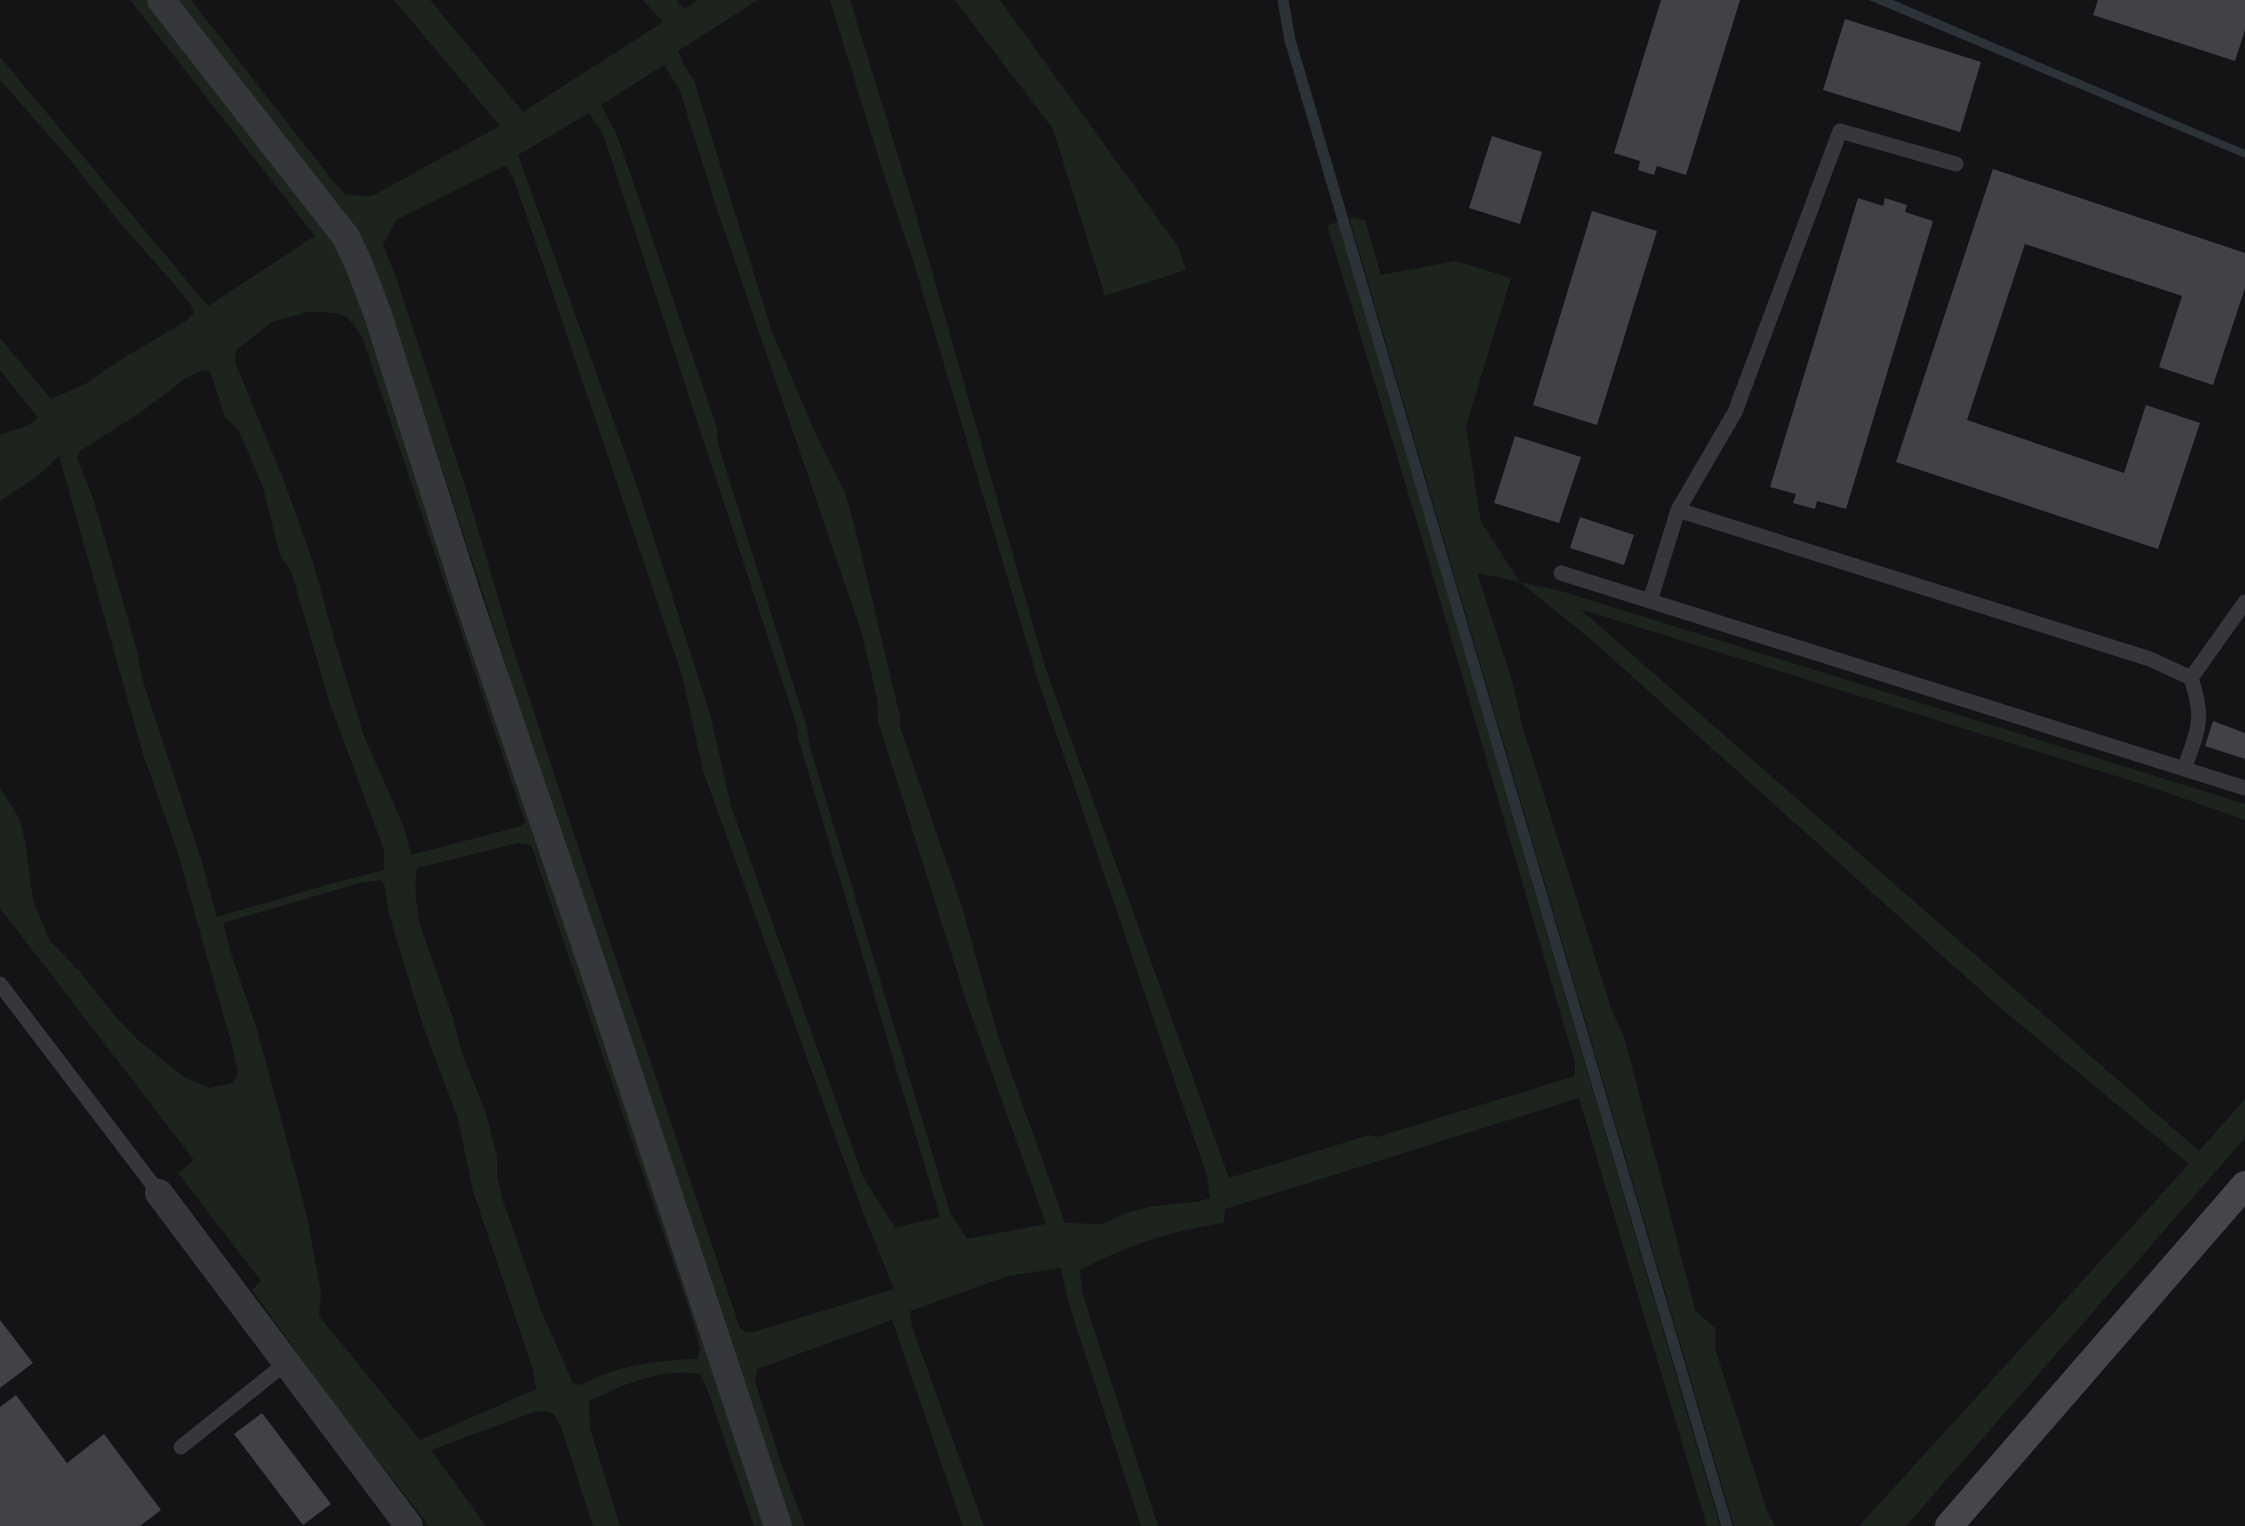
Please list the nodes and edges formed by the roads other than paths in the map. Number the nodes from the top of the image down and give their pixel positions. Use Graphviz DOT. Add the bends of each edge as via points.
graph roads {
  1 [pos="162,0"];
  2 [pos="1956,164"];
  3 [pos="1678,510"];
  4 [pos="1561,573"];
  5 [pos="1650,601"];
  6 [pos="2245,602"];
  7 [pos="2191,678"];
  8 [pos="2184,770"];
  9 [pos="2245,788"];
  10 [pos="0,984"];
  11 [pos="2245,1185"];
  12 [pos="159,1193"];
  13 [pos="286,1363"];
  14 [pos="181,1447"];
  15 [pos="409,1526"];
  16 [pos="778,1526"];
  17 [pos="1949,1526"];
  1 -- 16 [label="street" via="346,237 360,267 466,595 606,1003"];
  2 -- 3 [label="lane" via="1840,130 1735,412"];
  3 -- 5 [label="lane"];
  3 -- 7 [label="lane" via="2150,659"];
  4 -- 5 [label="lane"];
  5 -- 8 [label="lane"];
  6 -- 7 [label="lane"];
  7 -- 8 [label="lane" via="2199,702 2199,727"];
  8 -- 9 [label="lane"];
  10 -- 12 [label="lane"];
  11 -- 17 [label="main road"];
  12 -- 13 [label="street"];
  13 -- 14 [label="lane"];
  13 -- 15 [label="street"];
}
